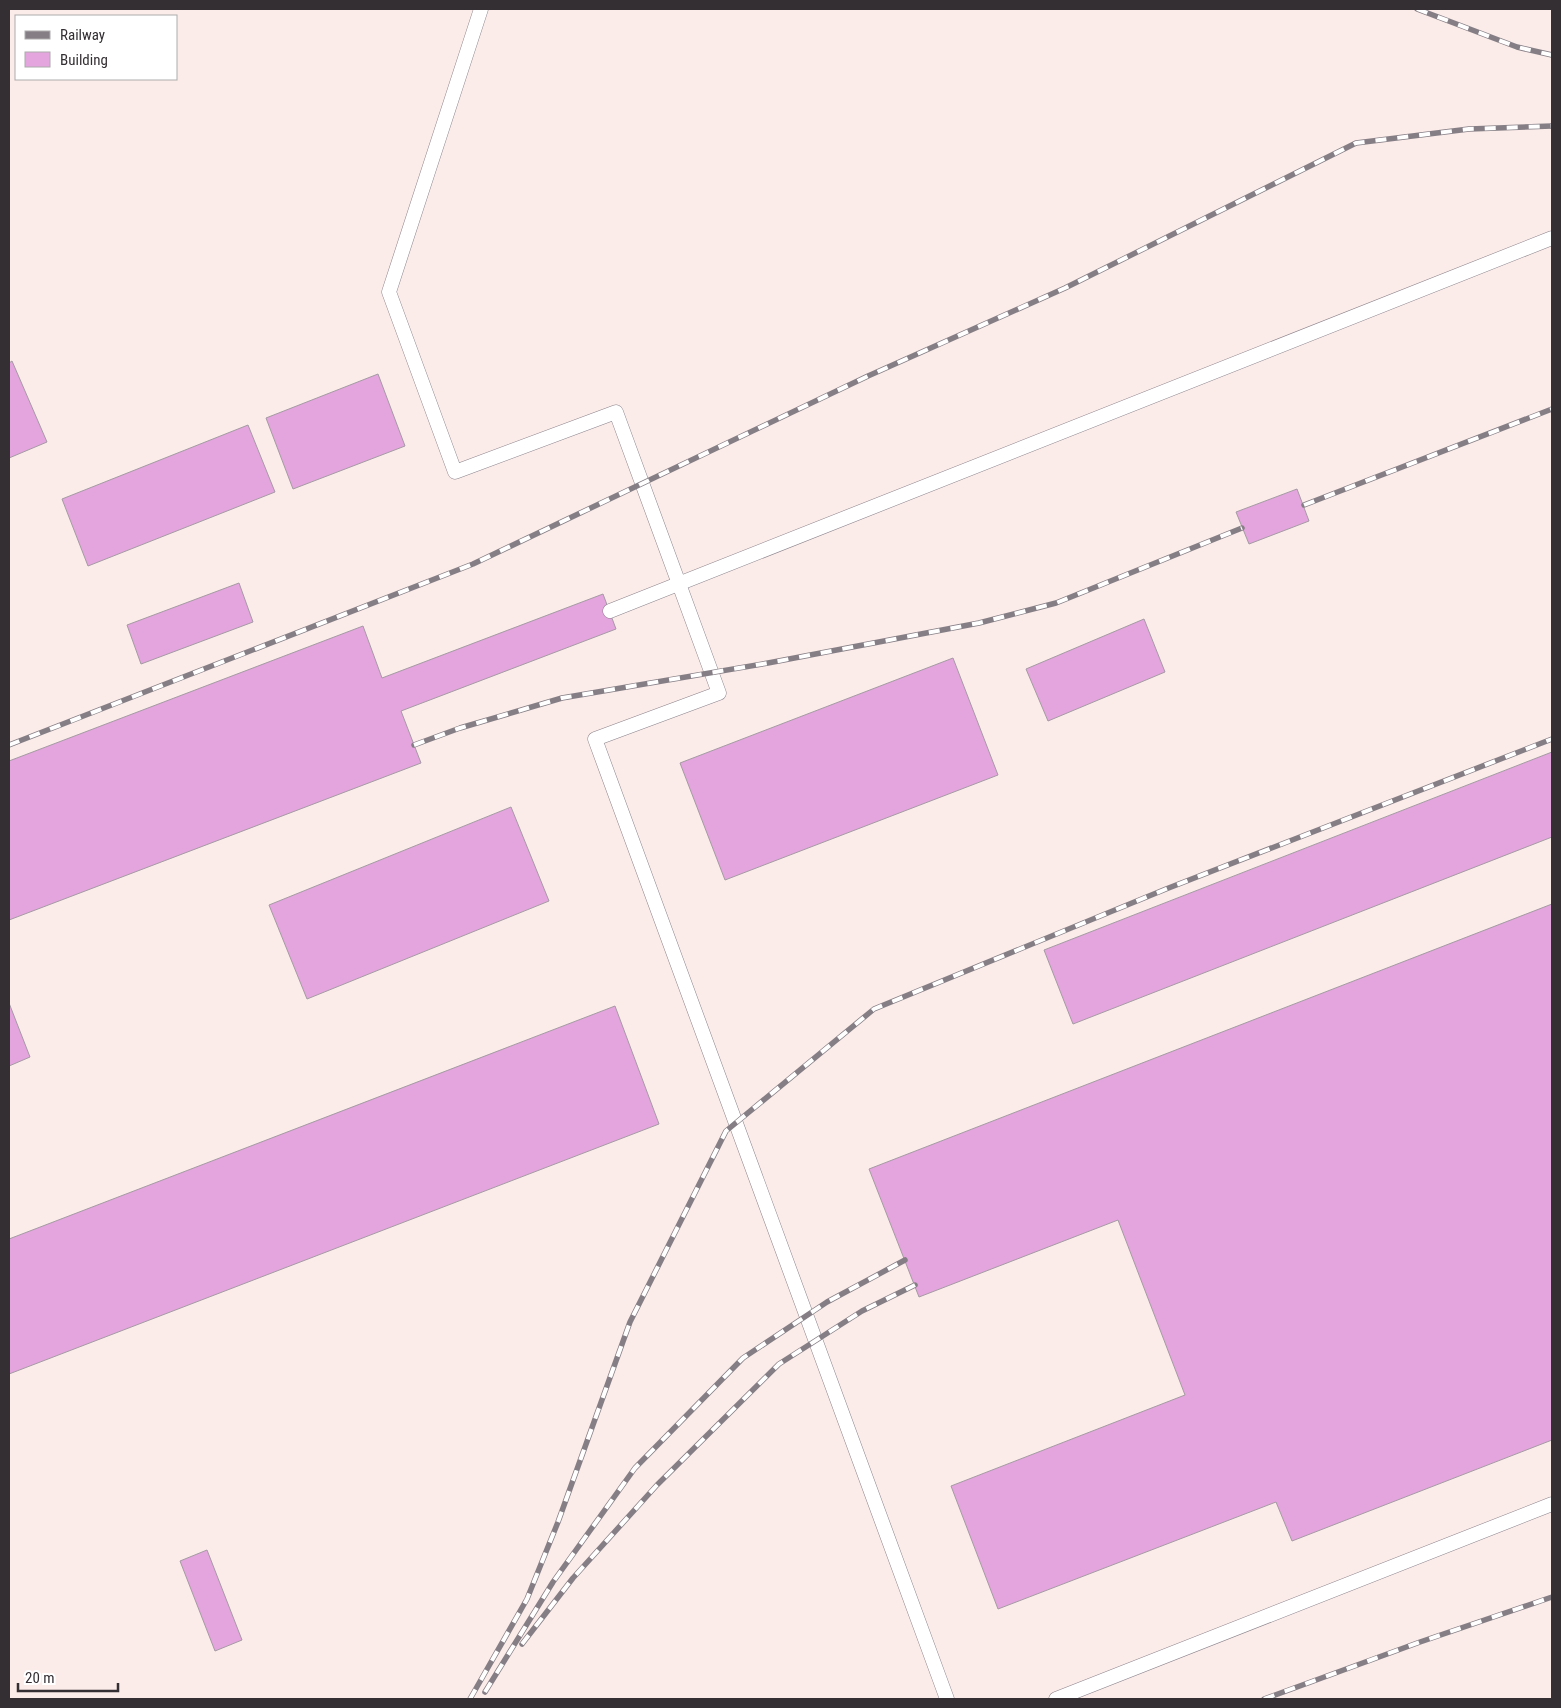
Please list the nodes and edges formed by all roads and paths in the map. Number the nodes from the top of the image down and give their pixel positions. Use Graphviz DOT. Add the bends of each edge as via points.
graph roads {
  1 [pos="481,9"];
  2 [pos="1552,238"];
  3 [pos="679,583"];
  4 [pos="610,610"];
  5 [pos="1552,1504"];
  6 [pos="947,1699"];
  7 [pos="1056,1699"];
  1 -- 3 [label="lane" via="389,292 455,472 616,412"];
  2 -- 3 [label="lane"];
  3 -- 4 [label="lane"];
  3 -- 6 [label="lane" via="719,693 595,739"];
  5 -- 7 [label="lane"];
}
